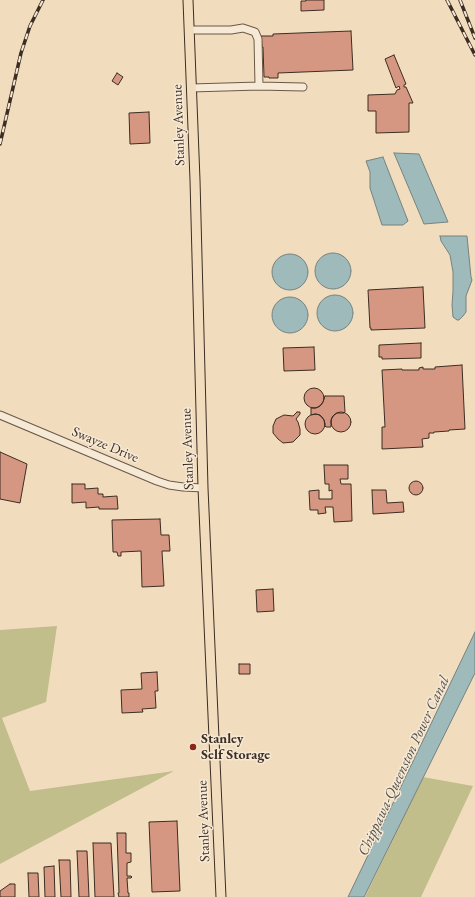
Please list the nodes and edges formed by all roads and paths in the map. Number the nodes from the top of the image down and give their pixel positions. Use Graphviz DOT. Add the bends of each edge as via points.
graph roads {
  1 [pos="188,0"];
  2 [pos="190,30"];
  3 [pos="259,86"];
  4 [pos="303,87"];
  5 [pos="192,88"];
  6 [pos="0,415"];
  7 [pos="203,488"];
  8 [pos="221,897"];
  1 -- 2 [label="main road, Stanley Avenue"];
  2 -- 3 [label="street" via="243,28 255,32 258,39"];
  2 -- 5 [label="main road, Stanley Avenue"];
  3 -- 4 [label="street"];
  3 -- 5 [label="street"];
  5 -- 7 [label="main road, Stanley Avenue"];
  6 -- 7 [label="street, Swayze Drive" via="157,481 169,485"];
  7 -- 8 [label="main road, Stanley Avenue"];
}
